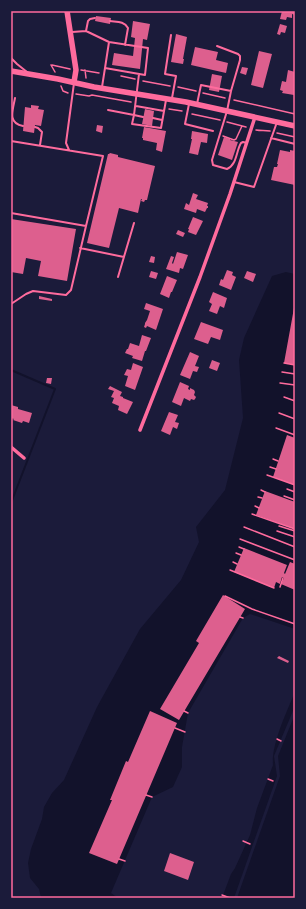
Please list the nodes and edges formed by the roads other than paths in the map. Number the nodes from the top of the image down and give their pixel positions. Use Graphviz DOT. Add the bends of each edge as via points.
graph roads {
  1 [pos="67,11"];
  2 [pos="95,18"];
  3 [pos="110,21"];
  4 [pos="86,31"];
  5 [pos="70,32"];
  6 [pos="171,35"];
  7 [pos="109,42"];
  8 [pos="126,45"];
  9 [pos="217,46"];
  10 [pos="11,58"];
  11 [pos="105,68"];
  12 [pos="11,71"];
  13 [pos="139,74"];
  14 [pos="35,75"];
  15 [pos="74,82"];
  16 [pos="102,88"];
  17 [pos="231,91"];
  18 [pos="137,94"];
  19 [pos="15,98"];
  20 [pos="169,99"];
  21 [pos="190,103"];
  22 [pos="197,104"];
  23 [pos="135,106"];
  24 [pos="108,110"];
  25 [pos="164,111"];
  26 [pos="227,111"];
  27 [pos="134,115"];
  28 [pos="143,117"];
  29 [pos="255,117"];
  30 [pos="153,118"];
  31 [pos="162,120"];
  32 [pos="277,122"];
  33 [pos="23,126"];
  34 [pos="295,126"];
  35 [pos="34,127"];
  36 [pos="213,131"];
  37 [pos="271,138"];
  38 [pos="11,141"];
  39 [pos="247,143"];
  40 [pos="295,144"];
  41 [pos="40,146"];
  42 [pos="69,150"];
  43 [pos="234,182"];
  44 [pos="11,213"];
  45 [pos="134,223"];
  46 [pos="86,226"];
  47 [pos="80,248"];
  48 [pos="124,257"];
  49 [pos="118,277"];
  50 [pos="11,304"];
  51 [pos="140,430"];
  52 [pos="11,446"];
  53 [pos="24,458"];
  1 -- 5 [label="main road"];
  2 -- 4 [label="lane" via="88,21"];
  3 -- 8 [label="lane" via="122,23 128,28"];
  4 -- 5 [label="lane"];
  4 -- 7 [label="lane"];
  5 -- 15 [label="main road" via="76,70"];
  6 -- 20 [label="lane" via="165,74 176,76"];
  7 -- 8 [label="lane"];
  7 -- 11 [label="lane"];
  8 -- 13 [label="lane" via="148,48 145,75"];
  9 -- 17 [label="lane" via="240,56"];
  10 -- 14 [label="lane"];
  11 -- 13 [label="lane"];
  11 -- 16 [label="lane"];
  12 -- 14 [label="main road"];
  13 -- 18 [label="lane"];
  14 -- 15 [label="main road"];
  15 -- 16 [label="main road"];
  15 -- 42 [label="lane" via="66,143"];
  16 -- 18 [label="main road"];
  17 -- 22 [label="lane" via="201,85"];
  17 -- 26 [label="lane"];
  18 -- 20 [label="main road"];
  18 -- 23 [label="lane"];
  19 -- 33 [label="lane" via="12,118 14,122"];
  20 -- 21 [label="main road"];
  20 -- 25 [label="lane"];
  21 -- 22 [label="main road"];
  21 -- 36 [label="lane" via="185,124"];
  22 -- 26 [label="main road"];
  23 -- 25 [label="lane"];
  23 -- 27 [label="lane"];
  24 -- 27 [label="lane"];
  25 -- 31 [label="lane"];
  26 -- 29 [label="main road"];
  26 -- 39 [label="lane" via="212,160 213,165 230,168 241,143"];
  27 -- 28 [label="lane"];
  27 -- 31 [label="lane" via="132,124 161,128"];
  29 -- 32 [label="main road"];
  29 -- 39 [label="street"];
  30 -- 31 [label="lane"];
  32 -- 34 [label="main road"];
  32 -- 37 [label="lane"];
  35 -- 41 [label="lane" via="42,132"];
  37 -- 40 [label="lane"];
  37 -- 43 [label="lane" via="254,187"];
  38 -- 41 [label="lane"];
  39 -- 43 [label="street"];
  41 -- 42 [label="lane"];
  42 -- 46 [label="lane" via="103,156"];
  43 -- 51 [label="street"];
  44 -- 46 [label="lane"];
  45 -- 48 [label="lane"];
  46 -- 47 [label="lane"];
  47 -- 48 [label="lane"];
  47 -- 50 [label="lane" via="70,290 66,295 33,291"];
  48 -- 49 [label="lane"];
  52 -- 53 [label="street"];
}
